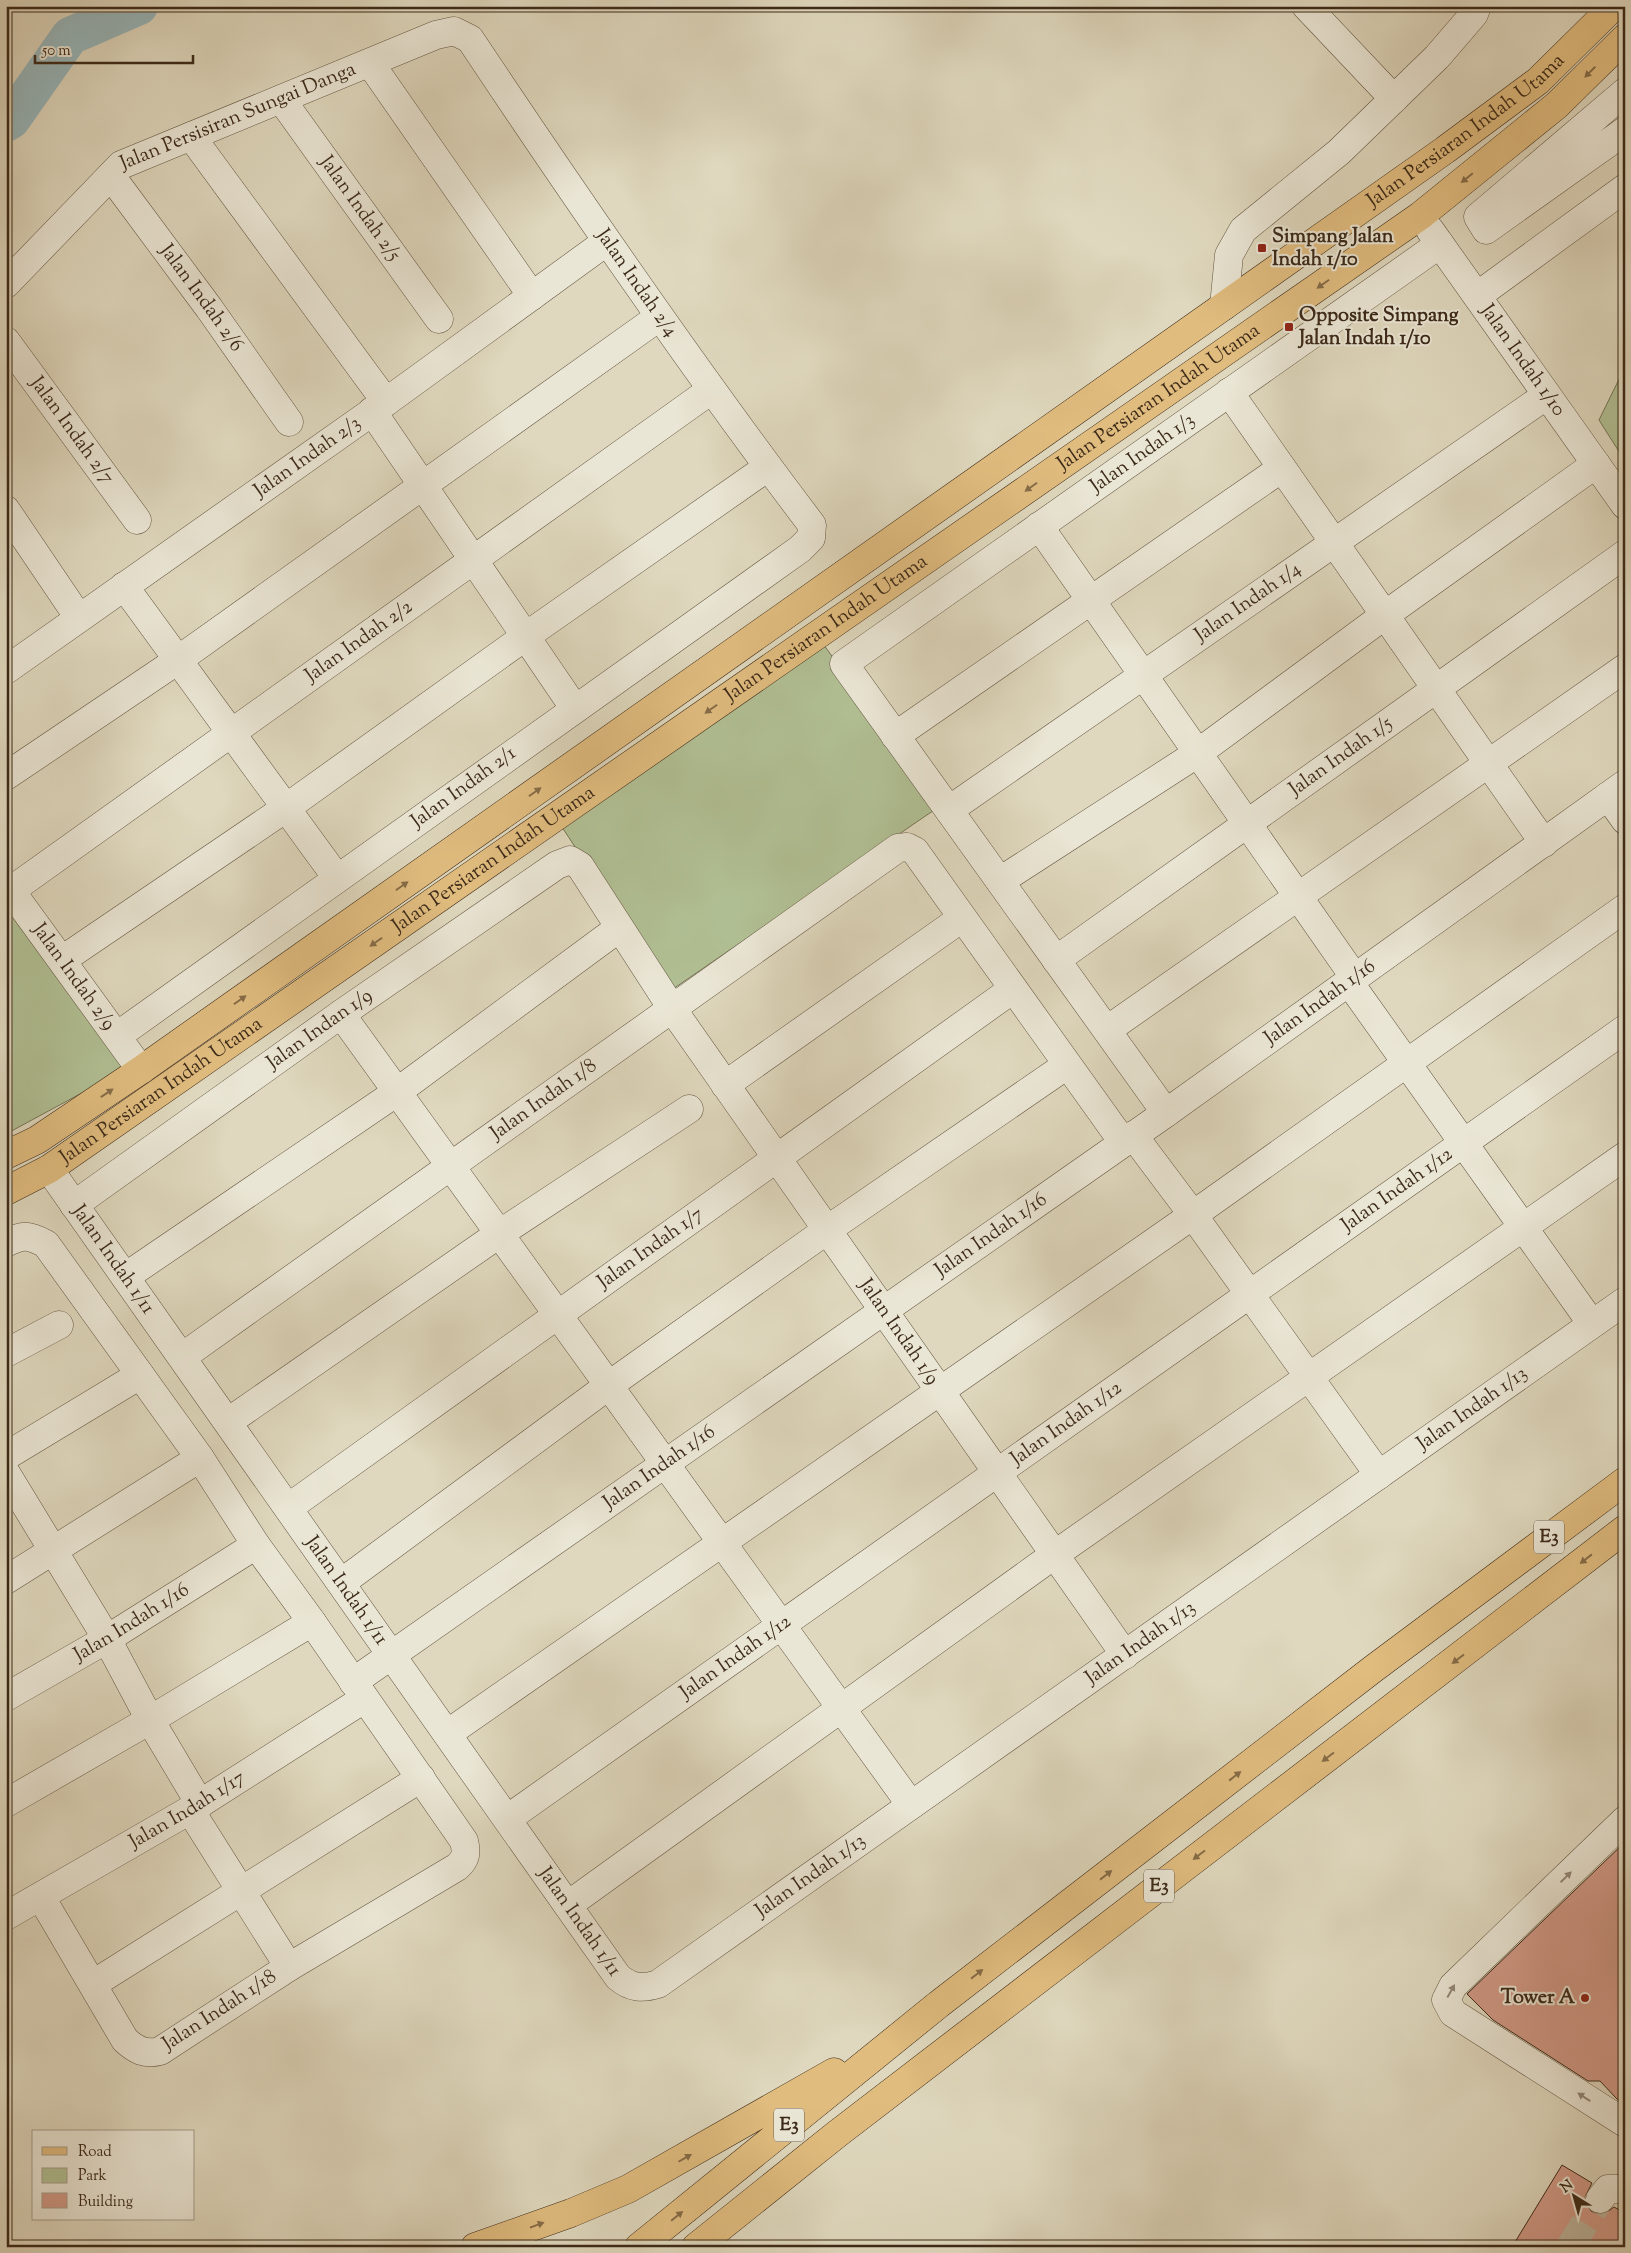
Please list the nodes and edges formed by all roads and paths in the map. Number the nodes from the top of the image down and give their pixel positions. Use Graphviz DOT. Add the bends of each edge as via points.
graph roads {
  1 [pos="1306,6"];
  2 [pos="1477,6"];
  3 [pos="1614,6"];
  4 [pos="454,31"];
  5 [pos="1625,38"];
  6 [pos="370,62"];
  7 [pos="1625,92"];
  8 [pos="281,99"];
  9 [pos="1394,99"];
  10 [pos="191,136"];
  11 [pos="1623,137"];
  12 [pos="1445,150"];
  13 [pos="111,176"];
  14 [pos="1625,188"];
  15 [pos="1420,216"];
  16 [pos="1338,226"];
  17 [pos="606,242"];
  18 [pos="1440,244"];
  19 [pos="6,284"];
  20 [pos="532,296"];
  21 [pos="1477,296"];
  22 [pos="1224,306"];
  23 [pos="659,317"];
  24 [pos="439,319"];
  25 [pos="6,341"];
  26 [pos="711,390"];
  27 [pos="1229,392"];
  28 [pos="1547,395"];
  29 [pos="379,407"];
  30 [pos="289,422"];
  31 [pos="1596,464"];
  32 [pos="768,467"];
  33 [pos="1282,468"];
  34 [pos="424,486"];
  35 [pos="1625,505"];
  36 [pos="6,510"];
  37 [pos="137,520"];
  38 [pos="1039,526"];
  39 [pos="811,538"];
  40 [pos="1334,542"];
  41 [pos="1625,554"];
  42 [pos="474,560"];
  43 [pos="124,586"];
  44 [pos="1091,600"];
  45 [pos="1385,615"];
  46 [pos="79,618"];
  47 [pos="526,636"];
  48 [pos="178,660"];
  49 [pos="9,662"];
  50 [pos="1625,668"];
  51 [pos="1143,676"];
  52 [pos="1436,688"];
  53 [pos="575,708"];
  54 [pos="231,734"];
  55 [pos="895,736"];
  56 [pos="1198,753"];
  57 [pos="1489,764"];
  58 [pos="6,776"];
  59 [pos="1616,790"];
  60 [pos="286,808"];
  61 [pos="949,810"];
  62 [pos="1625,820"];
  63 [pos="1247,824"];
  64 [pos="1544,842"];
  65 [pos="570,860"];
  66 [pos="337,878"];
  67 [pos="1000,881"];
  68 [pos="8,890"];
  69 [pos="1298,897"];
  70 [pos="1625,908"];
  71 [pos="962,918"];
  72 [pos="618,928"];
  73 [pos="62,960"];
  74 [pos="1056,960"];
  75 [pos="1352,980"];
  76 [pos="1013,989"];
  77 [pos="673,1010"];
  78 [pos="340,1014"];
  79 [pos="1625,1029"];
  80 [pos="1106,1030"];
  81 [pos="117,1036"];
  82 [pos="1067,1064"];
  83 [pos="1406,1064"];
  84 [pos="141,1070"];
  85 [pos="725,1085"];
  86 [pos="397,1092"];
  87 [pos="689,1109"];
  88 [pos="1166,1113"];
  89 [pos="67,1120"];
  90 [pos="1128,1139"];
  91 [pos="1463,1143"];
  92 [pos="6,1155"];
  93 [pos="1625,1156"];
  94 [pos="777,1158"];
  95 [pos="6,1164"];
  96 [pos="451,1167"];
  97 [pos="49,1169"];
  98 [pos="6,1191"];
  99 [pos="74,1205"];
  100 [pos="1193,1215"];
  101 [pos="1523,1227"];
  102 [pos="827,1230"];
  103 [pos="499,1234"];
  104 [pos="19,1240"];
  105 [pos="125,1277"];
  106 [pos="1250,1295"];
  107 [pos="1625,1301"];
  108 [pos="883,1310"];
  109 [pos="558,1315"];
  110 [pos="1592,1324"];
  111 [pos="59,1325"];
  112 [pos="6,1353"];
  113 [pos="182,1357"];
  114 [pos="140,1375"];
  115 [pos="1309,1377"];
  116 [pos="608,1386"];
  117 [pos="941,1392"];
  118 [pos="228,1422"];
  119 [pos="6,1456"];
  120 [pos="200,1458"];
  121 [pos="665,1464"];
  122 [pos="6,1472"];
  123 [pos="997,1473"];
  124 [pos="1378,1475"];
  125 [pos="1625,1480"];
  126 [pos="288,1508"];
  127 [pos="1625,1529"];
  128 [pos="722,1544"];
  129 [pos="256,1545"];
  130 [pos="53,1551"];
  131 [pos="1054,1555"];
  132 [pos="6,1580"];
  133 [pos="341,1582"];
  134 [pos="312,1622"];
  135 [pos="782,1626"];
  136 [pos="107,1639"];
  137 [pos="1124,1655"];
  138 [pos="392,1656"];
  139 [pos="358,1690"];
  140 [pos="6,1697"];
  141 [pos="841,1708"];
  142 [pos="150,1720"];
  143 [pos="448,1734"];
  144 [pos="421,1778"];
  145 [pos="6,1803"];
  146 [pos="911,1806"];
  147 [pos="195,1807"];
  148 [pos="508,1820"];
  149 [pos="1625,1820"];
  150 [pos="241,1890"];
  151 [pos="41,1897"];
  152 [pos="568,1905"];
  153 [pos="6,1916"];
  154 [pos="289,1967"];
  155 [pos="93,1984"];
  156 [pos="658,1984"];
  157 [pos="939,2004"];
  158 [pos="1625,2123"];
  159 [pos="474,2247"];
  160 [pos="639,2247"];
  161 [pos="696,2247"];
  1 -- 9 [label="street"];
  2 -- 9 [label="street" via="1437,58"];
  3 -- 12 [label="main road, Jalan Persiaran Indah Utama" via="1538,81"];
  4 -- 6 [label="street, Jalan Persisiran Sungai Danga"];
  4 -- 17 [label="street, Jalan Indah 2/4" via="470,39"];
  5 -- 15 [label="main road, Jalan Persiaran Indah Utama, one-way" via="1557,105"];
  6 -- 8 [label="street, Jalan Persisiran Sungai Danga"];
  6 -- 20 [label="street"];
  7 -- 11 [label="street" via="1478,217 1486,230"];
  8 -- 10 [label="street, Jalan Persisiran Sungai Danga"];
  8 -- 24 [label="street, Jalan Indah 2/5"];
  9 -- 22 [label="street" via="1339,152 1242,230 1229,255"];
  10 -- 13 [label="street, Jalan Persisiran Sungai Danga" via="121,165"];
  10 -- 29 [label="street"];
  12 -- 15 [label="main road" via="1421,184 1418,198"];
  12 -- 16 [label="main road, Jalan Persiaran Indah Utama"];
  13 -- 19 [label="street, Jalan Persisiran Sungai Danga"];
  13 -- 30 [label="street, Jalan Indah 2/6"];
  14 -- 21 [label="street"];
  15 -- 16 [label="main road" via="1388,207"];
  15 -- 18 [label="street, Jalan Indah 1/10"];
  15 -- 97 [label="main road, Jalan Persiaran Indah Utama, one-way"];
  16 -- 22 [label="main road, Jalan Persiaran Indah Utama"];
  17 -- 20 [label="street, Jalan Indah 2/3"];
  17 -- 23 [label="street, Jalan Indah 2/4"];
  18 -- 21 [label="street, Jalan Indah 1/10"];
  18 -- 27 [label="street, Jalan Indah 1/3"];
  20 -- 29 [label="street, Jalan Indah 2/3"];
  21 -- 28 [label="street, Jalan Indah 1/10"];
  84 -- 22 [label="main road, Jalan Persiaran Indah Utama, one-way"];
  23 -- 26 [label="street, Jalan Indah 2/4"];
  23 -- 34 [label="street"];
  25 -- 37 [label="street, Jalan Indah 2/7"];
  26 -- 32 [label="street, Jalan Indah 2/4"];
  26 -- 42 [label="street, Jalan Indah 2/2"];
  27 -- 33 [label="street"];
  27 -- 38 [label="street, Jalan Indah 1/3"];
  28 -- 31 [label="street, Jalan Indah 1/10"];
  28 -- 40 [label="street, Jalan Indah 1/4"];
  29 -- 34 [label="street"];
  29 -- 43 [label="street, Jalan Indah 2/3"];
  31 -- 35 [label="street, Jalan Indah 1/10"];
  31 -- 45 [label="street"];
  32 -- 39 [label="street, Jalan Indah 2/4" via="812,525"];
  32 -- 47 [label="street"];
  33 -- 40 [label="street"];
  33 -- 44 [label="street"];
  34 -- 42 [label="street"];
  34 -- 48 [label="street"];
  36 -- 46 [label="street"];
  38 -- 44 [label="street"];
  38 -- 55 [label="street, Jalan Indah 1/3" via="844,664"];
  39 -- 53 [label="street, Jalan Indah 2/1"];
  40 -- 45 [label="street"];
  40 -- 51 [label="street, Jalan Indah 1/4"];
  41 -- 52 [label="street, Jalan Indah 1/5"];
  42 -- 47 [label="street"];
  42 -- 54 [label="street, Jalan Indah 2/2"];
  43 -- 46 [label="street, Jalan Indah 2/3"];
  43 -- 48 [label="street"];
  44 -- 51 [label="street"];
  44 -- 55 [label="street"];
  45 -- 52 [label="street"];
  45 -- 56 [label="street"];
  46 -- 49 [label="street, Jalan Indah 2/3"];
  47 -- 53 [label="street"];
  47 -- 60 [label="street"];
  48 -- 54 [label="street"];
  48 -- 58 [label="street"];
  50 -- 57 [label="street"];
  51 -- 56 [label="street"];
  51 -- 61 [label="street, Jalan Indah 1/4"];
  52 -- 57 [label="street"];
  52 -- 63 [label="street, Jalan Indah 1/5"];
  53 -- 66 [label="street, Jalan Indah 2/1"];
  54 -- 60 [label="street"];
  54 -- 68 [label="street, Jalan Indah 2/2"];
  55 -- 61 [label="street"];
  56 -- 63 [label="street"];
  56 -- 67 [label="street"];
  57 -- 64 [label="street"];
  57 -- 69 [label="street"];
  59 -- 62 [label="street"];
  59 -- 64 [label="street, Jalan Indah 1/16"];
  60 -- 66 [label="street"];
  60 -- 73 [label="street"];
  61 -- 67 [label="street"];
  63 -- 69 [label="street"];
  63 -- 74 [label="street, Jalan Indah 1/5"];
  64 -- 75 [label="street, Jalan Indah 1/16"];
  65 -- 72 [label="street, Jalan Indah 1/9" via="580,866"];
  65 -- 78 [label="street, Jalan Indan 1/9" via="558,865"];
  66 -- 81 [label="street, Jalan Indah 2/1"];
  67 -- 74 [label="street"];
  68 -- 73 [label="street, Jalan Indah 2/9"];
  69 -- 75 [label="street"];
  69 -- 80 [label="street"];
  70 -- 83 [label="street"];
  71 -- 76 [label="street"];
  71 -- 77 [label="street, Jalan Indah 1/8" via="915,851 907,847 898,848"];
  71 -- 85 [label="street"];
  72 -- 77 [label="street, Jalan Indah 1/9"];
  72 -- 86 [label="street"];
  73 -- 81 [label="street, Jalan Indah 2/9"];
  74 -- 80 [label="street"];
  75 -- 83 [label="street"];
  75 -- 88 [label="street, Jalan Indah 1/16"];
  76 -- 82 [label="street"];
  76 -- 94 [label="street, Jalan Indah 1/7"];
  77 -- 85 [label="street, Jalan Indah 1/9"];
  77 -- 96 [label="street, Jalan Indah 1/8"];
  78 -- 86 [label="street"];
  78 -- 99 [label="street, Jalan Indan 1/9"];
  79 -- 91 [label="street, Jalan Indah 1/12"];
  80 -- 88 [label="street"];
  81 -- 84 [label="street, Jalan Indah 2/9"];
  82 -- 90 [label="street"];
  82 -- 102 [label="street"];
  83 -- 91 [label="street"];
  83 -- 100 [label="street"];
  89 -- 84 [label="main road, Jalan Persiaran Indah Utama, one-way"];
  85 -- 94 [label="street, Jalan Indah 1/9"];
  86 -- 96 [label="street"];
  86 -- 105 [label="street"];
  87 -- 103 [label="street"];
  88 -- 90 [label="street, Jalan Indah 1/16"];
  89 -- 92 [label="main road, Jalan Persiaran Indah Utama"];
  89 -- 97 [label="main road" via="47,1157"];
  90 -- 100 [label="street"];
  90 -- 108 [label="street, Jalan Indah 1/16"];
  91 -- 101 [label="street"];
  91 -- 106 [label="street, Jalan Indah 1/12"];
  93 -- 101 [label="street"];
  94 -- 102 [label="street, Jalan Indah 1/9"];
  94 -- 109 [label="street, Jalan Indah 1/7"];
  95 -- 97 [label="main road" via="37,1163"];
  96 -- 103 [label="street"];
  96 -- 113 [label="street, Jalan Indah 1/8"];
  97 -- 98 [label="main road, Jalan Persiaran Indah Utama"];
  97 -- 99 [label="street, Jalan Indah 1/11"];
  99 -- 105 [label="street, Jalan Indah 1/11"];
  100 -- 106 [label="street"];
  100 -- 117 [label="street"];
  101 -- 110 [label="street"];
  101 -- 115 [label="street"];
  102 -- 108 [label="street, Jalan Indah 1/9"];
  102 -- 116 [label="street"];
  103 -- 109 [label="street"];
  103 -- 118 [label="street"];
  104 -- 114 [label="street" via="46,1244"];
  105 -- 113 [label="street, Jalan Indah 1/11"];
  106 -- 115 [label="street"];
  106 -- 123 [label="street, Jalan Indah 1/12"];
  107 -- 110 [label="street, Jalan Indah 1/13"];
  108 -- 117 [label="street, Jalan Indah 1/9"];
  108 -- 121 [label="street, Jalan Indah 1/16"];
  109 -- 116 [label="street"];
  109 -- 126 [label="street, Jalan Indah 1/7"];
  110 -- 124 [label="street, Jalan Indah 1/13"];
  111 -- 112 [label="street"];
  113 -- 118 [label="street, Jalan Indah 1/11"];
  114 -- 119 [label="street"];
  114 -- 120 [label="street"];
  115 -- 124 [label="street"];
  115 -- 131 [label="street"];
  116 -- 121 [label="street"];
  116 -- 133 [label="street"];
  117 -- 123 [label="street, Jalan Indah 1/9"];
  117 -- 128 [label="street"];
  118 -- 126 [label="street, Jalan Indah 1/11"];
  120 -- 129 [label="street"];
  120 -- 130 [label="street"];
  121 -- 128 [label="street"];
  121 -- 138 [label="street, Jalan Indah 1/16"];
  122 -- 130 [label="street"];
  123 -- 131 [label="street, Jalan Indah 1/9"];
  123 -- 135 [label="street, Jalan Indah 1/12"];
  124 -- 137 [label="street, Jalan Indah 1/13"];
  157 -- 125 [label="main road, E3, one-way" via="1373,1669"];
  126 -- 133 [label="street, Jalan Indah 1/11"];
  127 -- 161 [label="main road, E3, one-way" via="845,2128"];
  128 -- 135 [label="street"];
  128 -- 143 [label="street"];
  129 -- 134 [label="street"];
  129 -- 136 [label="street, Jalan Indah 1/16"];
  130 -- 132 [label="street"];
  130 -- 136 [label="street"];
  131 -- 137 [label="street, Jalan Indah 1/9"];
  131 -- 141 [label="street"];
  133 -- 138 [label="street, Jalan Indah 1/11"];
  134 -- 139 [label="street"];
  134 -- 142 [label="street"];
  135 -- 141 [label="street"];
  135 -- 148 [label="street, Jalan Indah 1/12"];
  136 -- 140 [label="street, Jalan Indah 1/16"];
  136 -- 142 [label="street"];
  137 -- 146 [label="street, Jalan Indah 1/13"];
  138 -- 139 [label="street, Jalan Indah 1/16"];
  138 -- 143 [label="street, Jalan Indah 1/11"];
  139 -- 144 [label="street"];
  139 -- 147 [label="street, Jalan Indah 1/17"];
  141 -- 146 [label="street"];
  141 -- 152 [label="street"];
  142 -- 145 [label="street"];
  142 -- 147 [label="street"];
  143 -- 148 [label="street, Jalan Indah 1/11"];
  144 -- 150 [label="street"];
  144 -- 154 [label="street, Jalan Indah 1/18" via="464,1841 464,1860"];
  146 -- 156 [label="street, Jalan Indah 1/13"];
  147 -- 150 [label="street"];
  147 -- 151 [label="street, Jalan Indah 1/17"];
  148 -- 152 [label="street, Jalan Indah 1/11"];
  158 -- 149 [label="street, one-way" via="1453,2013 1446,2000 1453,1986"];
  150 -- 154 [label="street"];
  150 -- 155 [label="street"];
  151 -- 153 [label="street, Jalan Indah 1/17"];
  151 -- 155 [label="street, Jalan Indah 1/18"];
  152 -- 156 [label="street, Jalan Indah 1/11" via="618,1977 636,1987"];
  154 -- 155 [label="street, Jalan Indah 1/18" via="151,2054 134,2049 125,2040"];
  159 -- 157 [label="main road, one-way" via="636,2185 833,2072"];
  160 -- 157 [label="main road, E3, one-way"];
}
